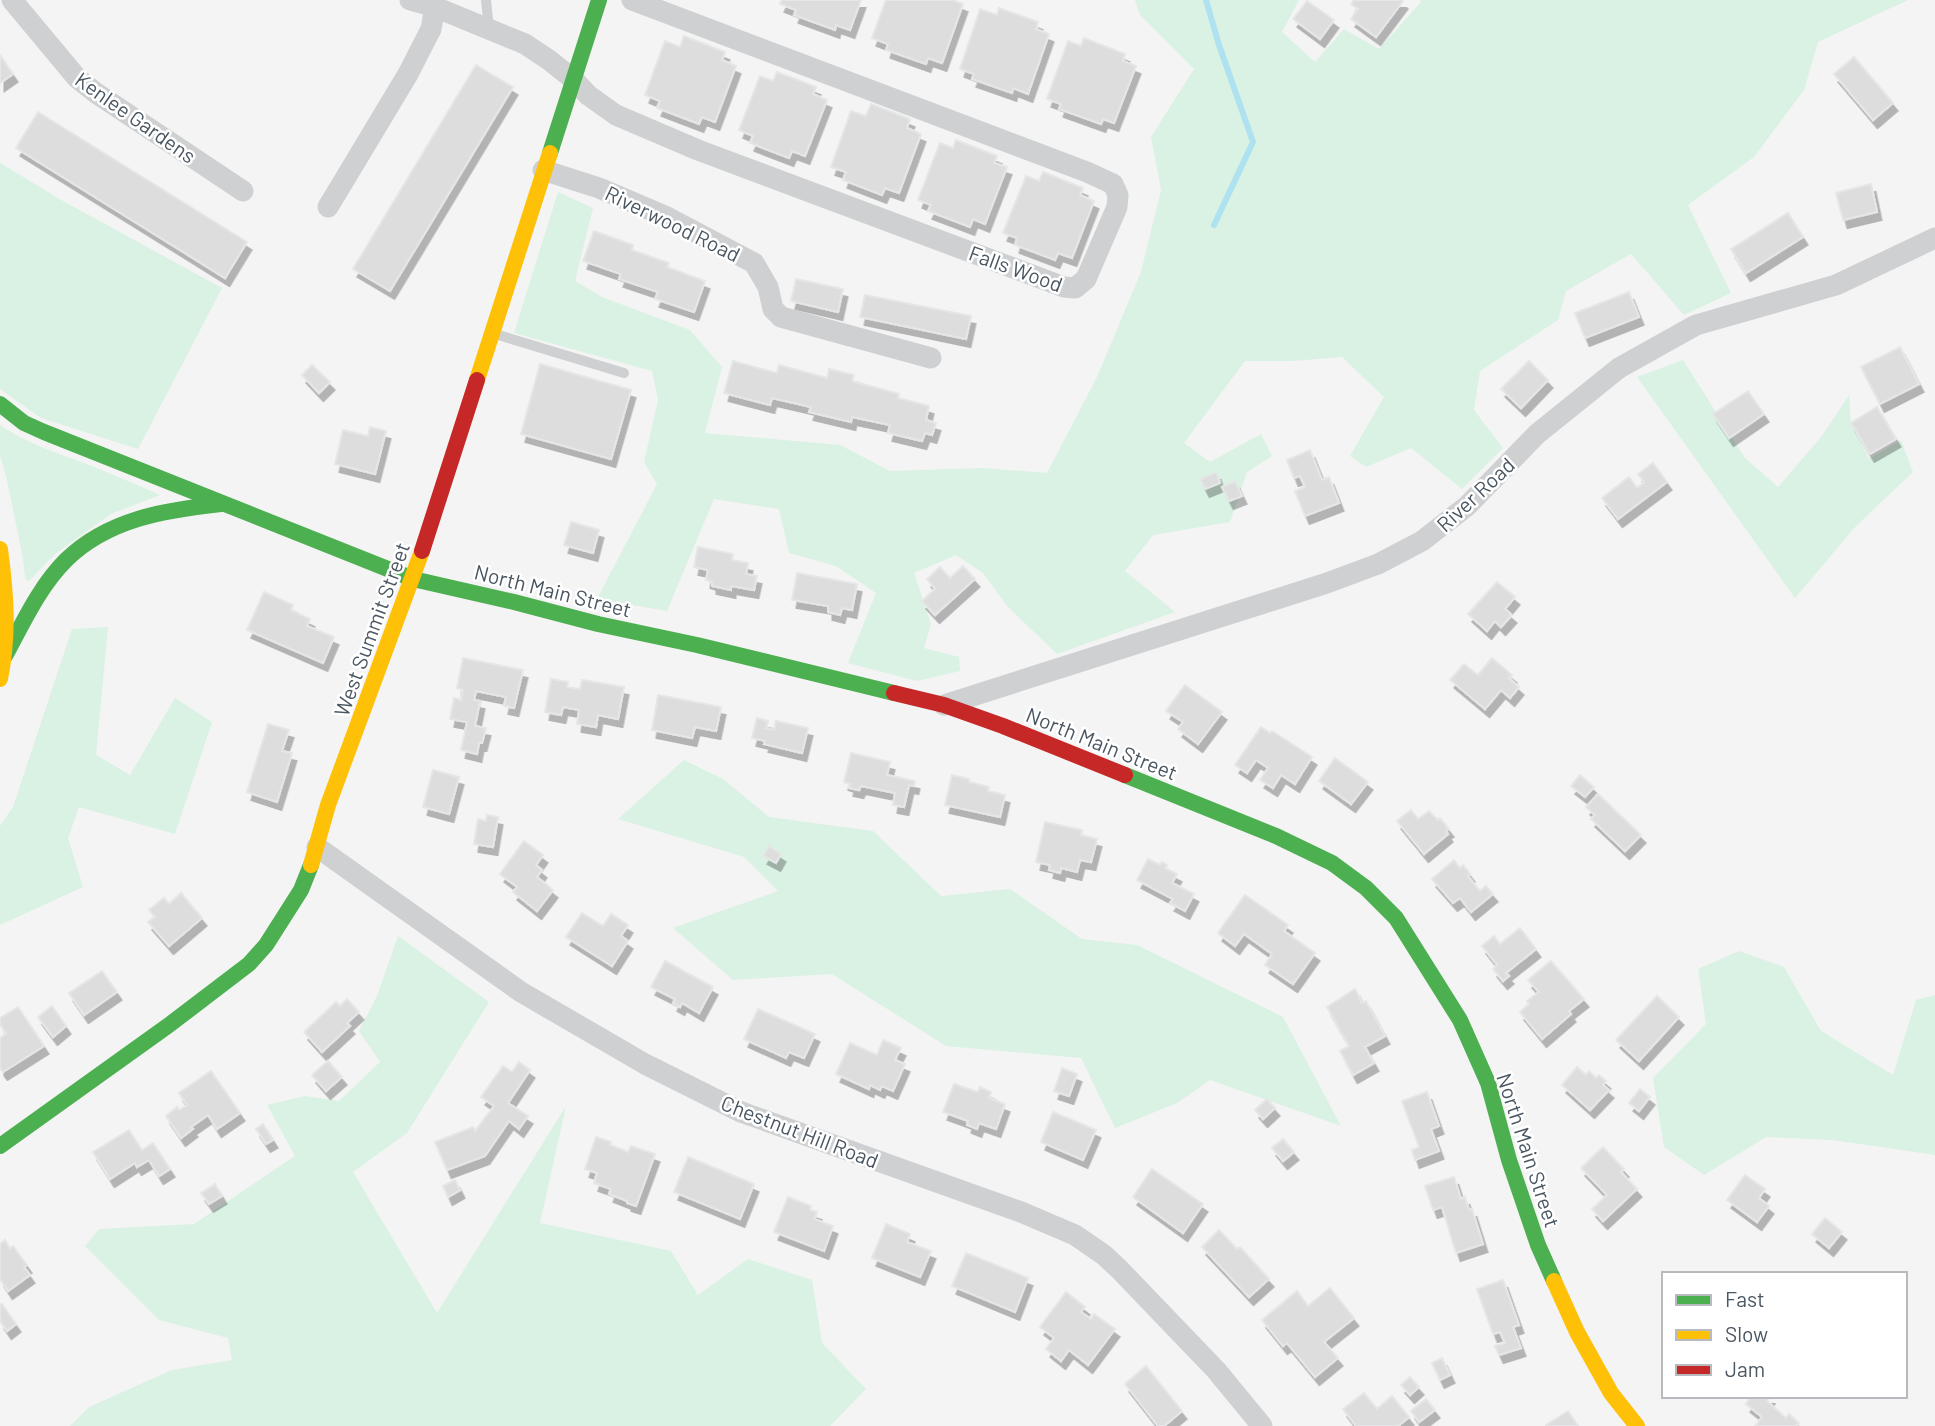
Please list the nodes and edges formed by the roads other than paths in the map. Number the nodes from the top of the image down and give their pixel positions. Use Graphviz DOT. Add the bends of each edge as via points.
graph roads {
  1 [pos="12,0"];
  2 [pos="410,0"];
  3 [pos="486,0"];
  4 [pos="599,0"];
  5 [pos="632,0"];
  6 [pos="435,7"];
  7 [pos="489,29"];
  8 [pos="573,79"];
  9 [pos="543,170"];
  10 [pos="243,191"];
  11 [pos="328,207"];
  12 [pos="1935,238"];
  13 [pos="492,333"];
  14 [pos="932,358"];
  15 [pos="624,373"];
  16 [pos="0,404"];
  17 [pos="224,504"];
  18 [pos="0,549"];
  19 [pos="413,579"];
  20 [pos="3,660"];
  21 [pos="0,679"];
  22 [pos="944,705"];
  23 [pos="317,847"];
  24 [pos="0,1146"];
  25 [pos="1262,1426"];
  26 [pos="1637,1426"];
  1 -- 10 [label="street, Kenlee Gardens" via="77,78"];
  2 -- 6 [label="street"];
  3 -- 7 [label="lane"];
  4 -- 8 [label="street, West Summit Street"];
  5 -- 8 [label="street, Falls Wood" via="1113,184 1117,207 1086,279 1075,288 1064,288 698,150 616,115"];
  6 -- 7 [label="street"];
  6 -- 11 [label="street" via="431,29 408,74"];
  7 -- 8 [label="street" via="525,44"];
  8 -- 9 [label="street, West Summit Street"];
  9 -- 13 [label="street, West Summit Street"];
  9 -- 14 [label="street, Riverwood Road" via="667,217 754,263 768,287 773,309 781,317"];
  12 -- 22 [label="street, River Road" via="1836,285 1696,325 1619,368 1537,434 1467,506 1422,541 1378,564"];
  13 -- 15 [label="lane"];
  13 -- 19 [label="street, West Summit Street"];
  16 -- 17 [label="street, North Main Street" via="44,432"];
  17 -- 19 [label="street, North Main Street"];
  17 -- 20 [label="street, North Main Street" via="151,514 93,539 66,561 44,588"];
  18 -- 20 [label="street" via="6,629"];
  19 -- 22 [label="street, North Main Street"];
  19 -- 23 [label="street, West Summit Street" via="328,805"];
  20 -- 21 [label="street"];
  22 -- 26 [label="street, North Main Street" via="1276,836 1332,863 1396,918 1460,1020 1488,1083 1538,1245 1577,1332 1611,1393"];
  23 -- 24 [label="street, West Summit Street" via="301,890 249,964"];
  23 -- 25 [label="street, Chestnut Hill Road" via="521,992 645,1064 741,1112 1075,1235 1119,1269 1216,1370"];
}
